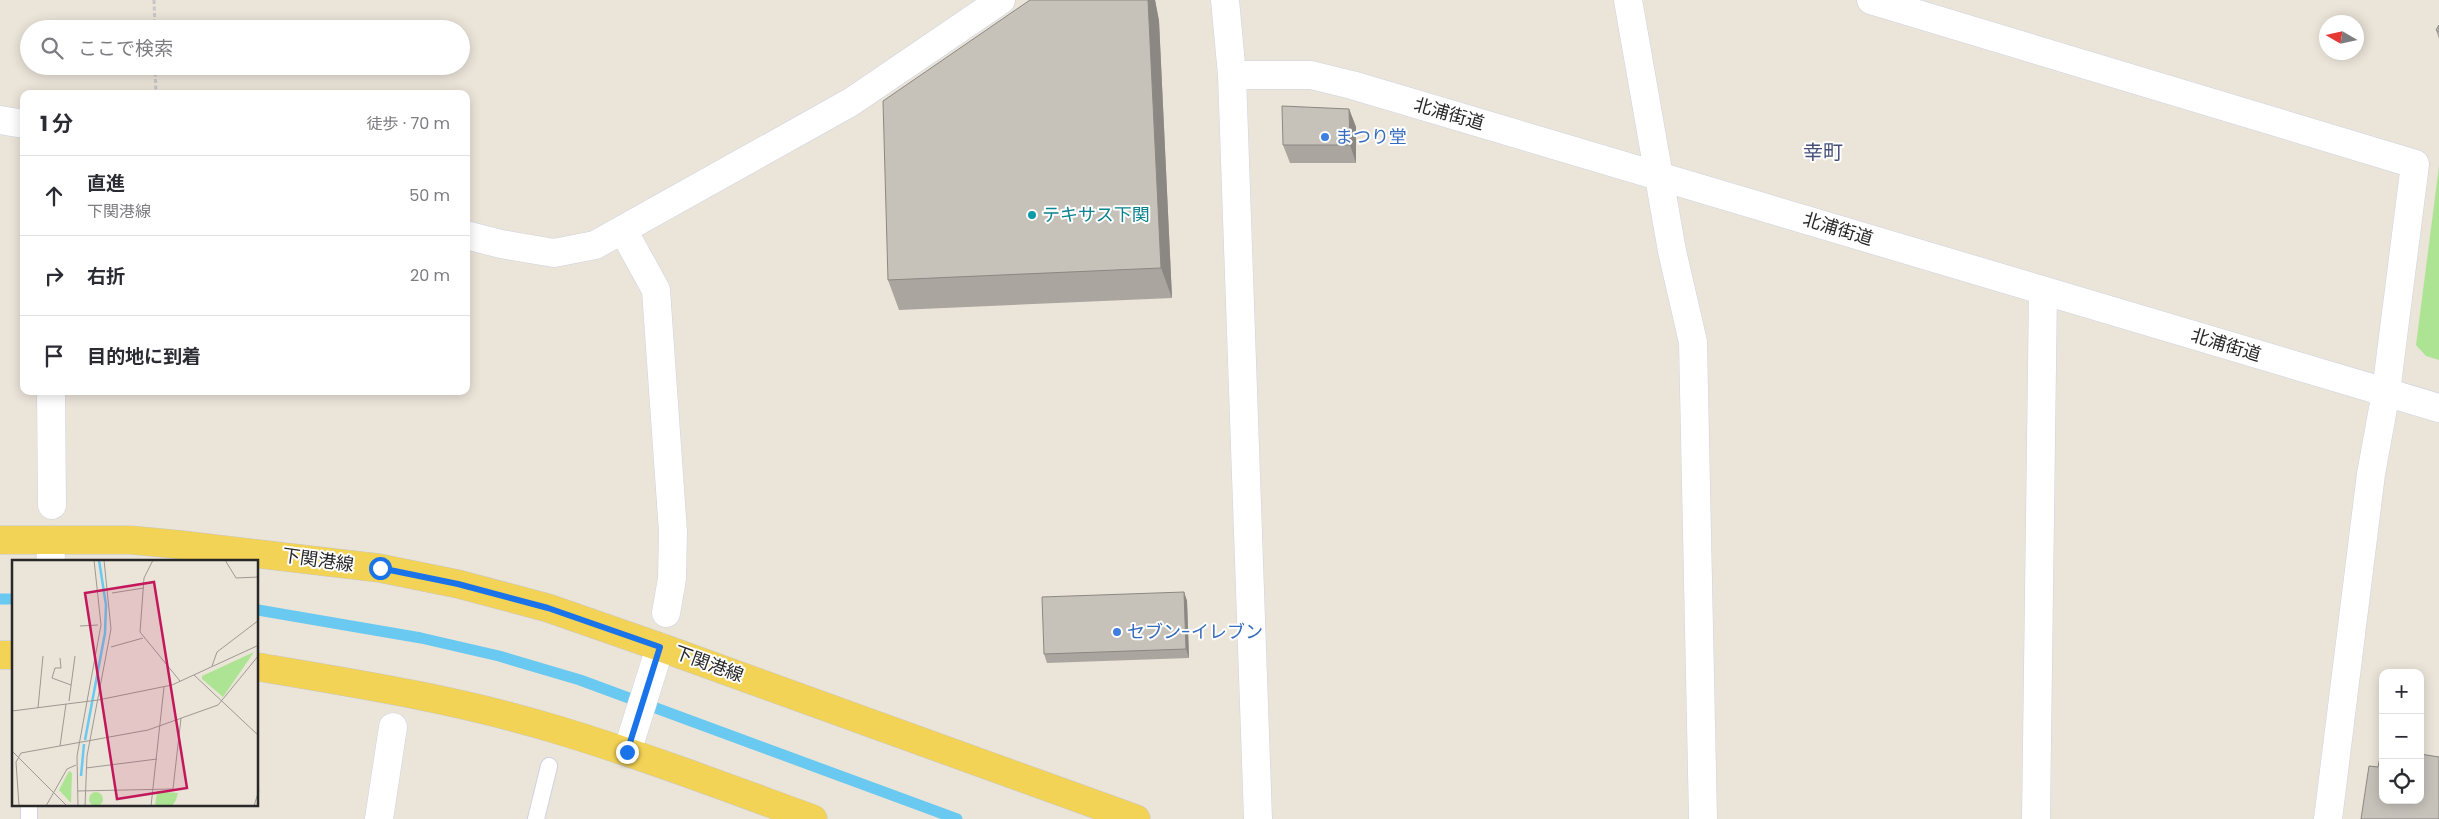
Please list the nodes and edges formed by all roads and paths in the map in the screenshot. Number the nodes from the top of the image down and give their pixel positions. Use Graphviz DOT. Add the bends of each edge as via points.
graph roads {
  1 [pos="154,0"];
  2 [pos="1001,0"];
  3 [pos="1225,0"];
  4 [pos="1628,0"];
  5 [pos="1871,0"];
  6 [pos="155,20"];
  7 [pos="155,75"];
  8 [pos="1232,75"];
  9 [pos="156,90"];
  10 [pos="0,120"];
  11 [pos="20,123"];
  12 [pos="1660,176"];
  13 [pos="623,230"];
  14 [pos="470,236"];
  15 [pos="2043,291"];
  16 [pos="2386,392"];
  17 [pos="51,395"];
  18 [pos="2439,408"];
  19 [pos="52,505"];
  20 [pos="0,540"];
  21 [pos="51,551"];
  22 [pos="666,613"];
  23 [pos="660,647"];
  24 [pos="259,668"];
  25 [pos="393,727"];
  26 [pos="631,740"];
  27 [pos="548,766"];
  28 [pos="29,806"];
  29 [pos="29,819"];
  30 [pos="378,819"];
  31 [pos="536,819"];
  32 [pos="813,819"];
  33 [pos="1136,819"];
  34 [pos="1258,819"];
  35 [pos="1703,819"];
  36 [pos="2036,819"];
  37 [pos="2328,819"];
  1 -- 6 [label="path"];
  2 -- 13 [label="street" via="852,102"];
  3 -- 8 [label="street"];
  4 -- 12 [label="street"];
  5 -- 16 [label="street" via="2415,164"];
  7 -- 9 [label="path"];
  8 -- 12 [label="street, 北浦街道" via="1327,79"];
  8 -- 34 [label="street"];
  10 -- 11 [label="street"];
  12 -- 15 [label="street, 北浦街道"];
  12 -- 35 [label="street" via="1672,251 1693,342"];
  13 -- 14 [label="street" via="596,245 554,253"];
  13 -- 22 [label="street" via="656,290 673,532 672,578"];
  15 -- 16 [label="street, 北浦街道"];
  15 -- 36 [label="street"];
  16 -- 18 [label="street, 北浦街道"];
  16 -- 37 [label="street" via="2371,474"];
  17 -- 19 [label="street"];
  20 -- 21 [label="main road, 下関港線"];
  21 -- 23 [label="main road, 下関港線" via="131,540 380,568 458,584 548,608"];
  23 -- 26 [label="street"];
  23 -- 33 [label="main road, 下関港線"];
  24 -- 26 [label="main road" via="399,690 557,729"];
  25 -- 30 [label="street"];
  26 -- 32 [label="main road"];
  27 -- 31 [label="lane"];
  28 -- 29 [label="lane"];
}
